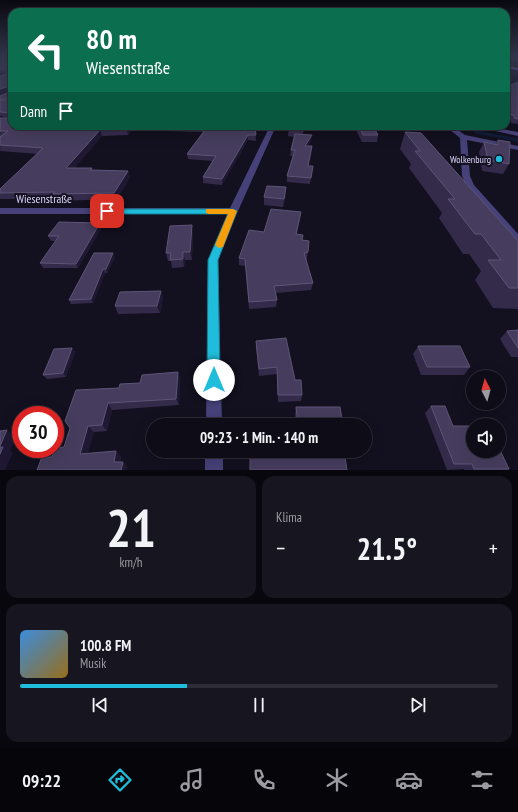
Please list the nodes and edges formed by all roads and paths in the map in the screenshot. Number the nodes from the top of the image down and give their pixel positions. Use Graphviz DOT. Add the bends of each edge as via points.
graph roads {
  1 [pos="271,130"];
  2 [pos="457,130"];
  3 [pos="497,130"];
  4 [pos="518,134"];
  5 [pos="463,137"];
  6 [pos="518,148"];
  7 [pos="0,211"];
  8 [pos="233,211"];
  9 [pos="518,240"];
  10 [pos="214,418"];
  11 [pos="214,458"];
  12 [pos="214,470"];
  1 -- 8 [label="street"];
  2 -- 5 [label="street"];
  3 -- 4 [label="street"];
  5 -- 6 [label="street"];
  5 -- 9 [label="street" via="466,176 470,186"];
  7 -- 8 [label="street, Wiesenstraße"];
  8 -- 10 [label="street" via="213,260"];
  11 -- 12 [label="street"];
}
